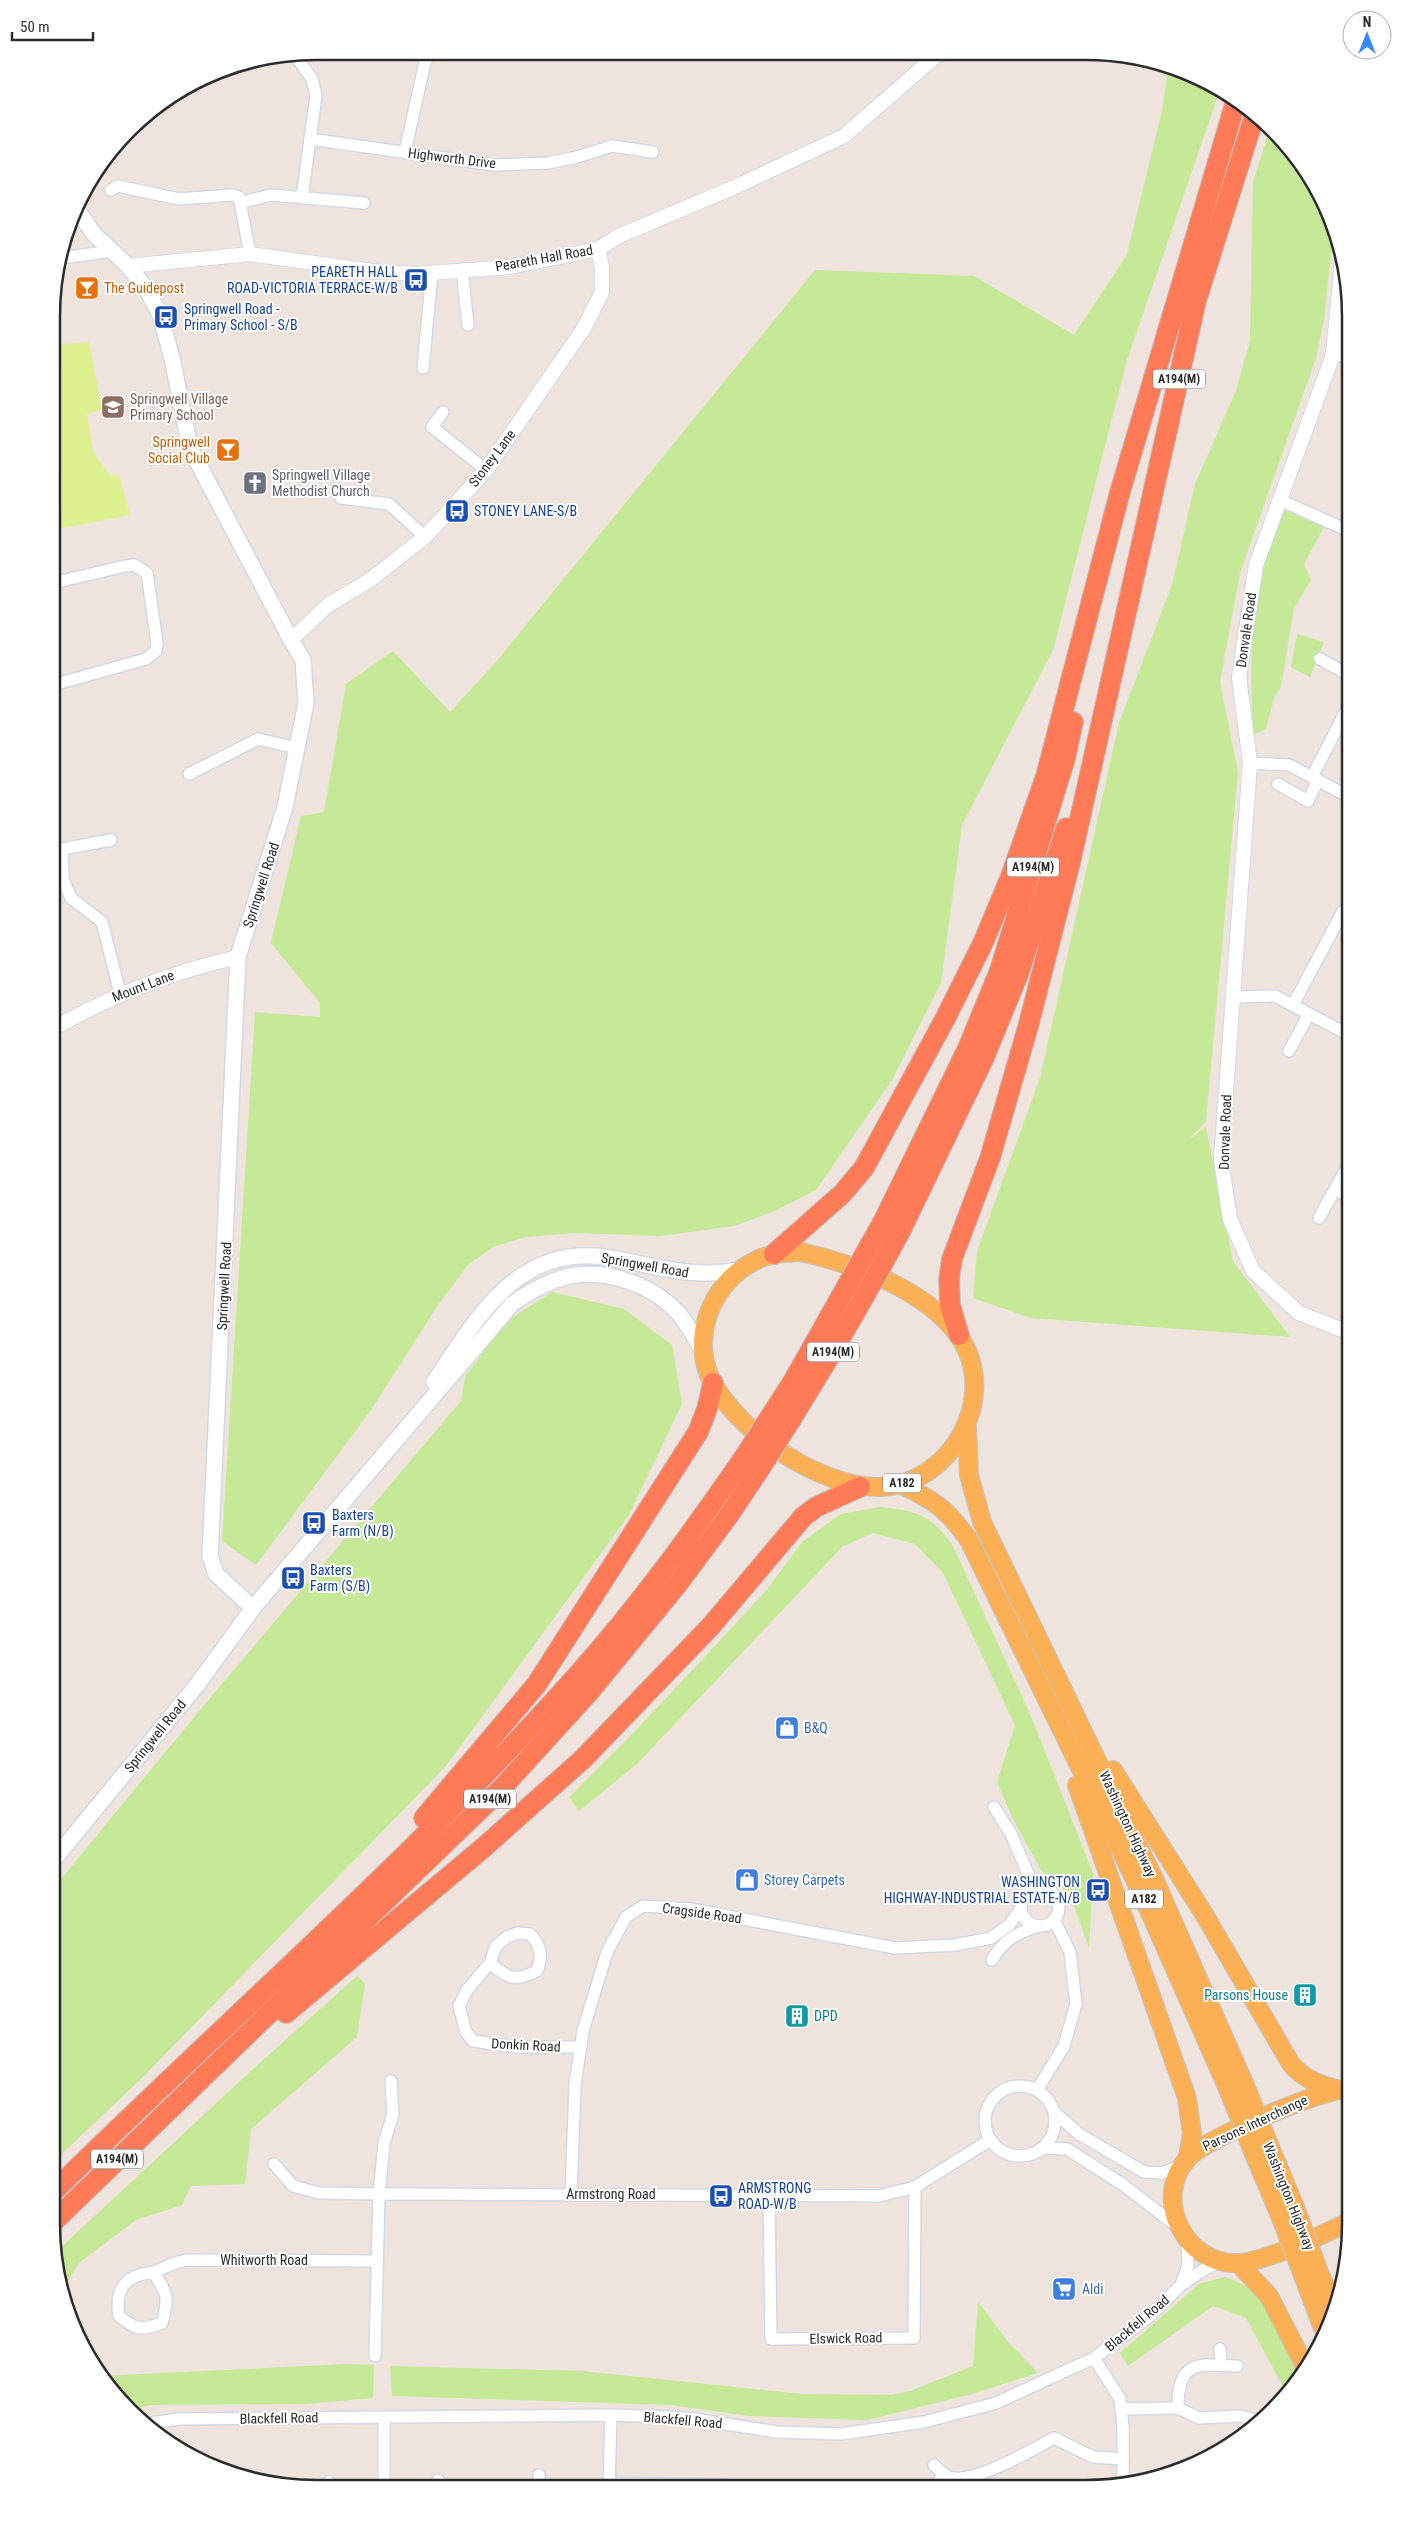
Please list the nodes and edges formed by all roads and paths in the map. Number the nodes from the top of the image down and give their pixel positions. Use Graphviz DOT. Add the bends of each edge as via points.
graph roads {
  1 [pos="427,60"];
  2 [pos="931,60"];
  3 [pos="299,61"];
  4 [pos="1234,107"];
  5 [pos="1253,122"];
  6 [pos="310,139"];
  7 [pos="405,152"];
  8 [pos="652,152"];
  9 [pos="112,190"];
  10 [pos="302,198"];
  11 [pos="247,201"];
  12 [pos="364,203"];
  13 [pos="81,215"];
  14 [pos="598,249"];
  15 [pos="113,251"];
  16 [pos="250,254"];
  17 [pos="67,257"];
  18 [pos="128,266"];
  19 [pos="462,270"];
  20 [pos="432,272"];
  21 [pos="1340,283"];
  22 [pos="468,325"];
  23 [pos="1333,354"];
  24 [pos="1342,356"];
  25 [pos="423,368"];
  26 [pos="443,412"];
  27 [pos="486,470"];
  28 [pos="1120,492"];
  29 [pos="341,498"];
  30 [pos="1280,500"];
  31 [pos="1342,528"];
  32 [pos="425,537"];
  33 [pos="60,581"];
  34 [pos="291,640"];
  35 [pos="1118,648"];
  36 [pos="1320,659"];
  37 [pos="1342,671"];
  38 [pos="60,683"];
  39 [pos="1342,720"];
  40 [pos="297,748"];
  41 [pos="1250,763"];
  42 [pos="189,774"];
  43 [pos="1315,779"];
  44 [pos="1278,784"];
  45 [pos="1342,793"];
  46 [pos="111,840"];
  47 [pos="1342,913"];
  48 [pos="238,957"];
  49 [pos="120,993"];
  50 [pos="1233,997"];
  51 [pos="1293,1005"];
  52 [pos="1309,1014"];
  53 [pos="60,1021"];
  54 [pos="1342,1032"];
  55 [pos="1290,1051"];
  56 [pos="1342,1178"];
  57 [pos="1336,1190"];
  58 [pos="1342,1193"];
  59 [pos="1319,1218"];
  60 [pos="774,1254"];
  61 [pos="739,1270"];
  62 [pos="1342,1326"];
  63 [pos="958,1335"];
  64 [pos="704,1353"];
  65 [pos="713,1383"];
  66 [pos="967,1424"];
  67 [pos="396,1437"];
  68 [pos="752,1463"];
  69 [pos="900,1484"];
  70 [pos="860,1486"];
  71 [pos="253,1608"];
  72 [pos="1072,1705"];
  73 [pos="1052,1713"];
  74 [pos="994,1807"];
  75 [pos="60,1852"];
  76 [pos="1035,1890"];
  77 [pos="1021,1909"];
  78 [pos="1054,1920"];
  79 [pos="337,1921"];
  80 [pos="1039,1926"];
  81 [pos="991,1938"];
  82 [pos="490,1962"];
  83 [pos="581,2047"];
  84 [pos="391,2080"];
  85 [pos="1236,2086"];
  86 [pos="1342,2087"];
  87 [pos="1342,2088"];
  88 [pos="1037,2090"];
  89 [pos="184,2095"];
  90 [pos="1054,2112"];
  91 [pos="990,2140"];
  92 [pos="1043,2148"];
  93 [pos="1185,2161"];
  94 [pos="274,2164"];
  95 [pos="60,2185"];
  96 [pos="915,2187"];
  97 [pos="379,2194"];
  98 [pos="571,2194"];
  99 [pos="769,2195"];
  100 [pos="60,2215"];
  101 [pos="1342,2225"];
  102 [pos="1183,2234"];
  103 [pos="377,2261"];
  104 [pos="1230,2262"];
  105 [pos="153,2272"];
  106 [pos="1311,2275"];
  107 [pos="1181,2285"];
  108 [pos="1330,2301"];
  109 [pos="1322,2322"];
  110 [pos="1220,2349"];
  111 [pos="375,2356"];
  112 [pos="1094,2358"];
  113 [pos="1302,2361"];
  114 [pos="1221,2365"];
  115 [pos="1237,2366"];
  116 [pos="1178,2408"];
  117 [pos="1121,2409"];
  118 [pos="611,2415"];
  119 [pos="384,2417"];
  120 [pos="1252,2419"];
  121 [pos="155,2422"];
  122 [pos="1123,2460"];
  123 [pos="539,2475"];
  124 [pos="1123,2477"];
  125 [pos="384,2480"];
  126 [pos="539,2480"];
  127 [pos="609,2480"];
  128 [pos="938,2480"];
  1 -- 7 [label="street"];
  2 -- 14 [label="street, Peareth Hall Road" via="844,136 619,236"];
  3 -- 6 [label="street" via="312,80 316,96"];
  4 -- 28 [label="highway, A194(M)"];
  5 -- 35 [label="highway, A194(M)" via="1196,301"];
  6 -- 7 [label="street, Highworth Drive"];
  6 -- 10 [label="street"];
  7 -- 8 [label="street, Highworth Drive" via="494,165 548,163 612,146"];
  9 -- 16 [label="street" via="118,186 179,199 239,197"];
  10 -- 11 [label="street" via="271,195"];
  10 -- 12 [label="street"];
  13 -- 15 [label="main road, Springwell Road" via="94,234"];
  14 -- 19 [label="street, Peareth Hall Road" via="510,267"];
  14 -- 27 [label="street, Stoney Lane" via="602,292 584,328"];
  15 -- 17 [label="street"];
  15 -- 18 [label="main road, Springwell Road"];
  16 -- 18 [label="street, Peareth Hall Road"];
  16 -- 20 [label="street, Peareth Hall Road" via="378,272"];
  18 -- 34 [label="main road, Springwell Road" via="146,288 160,316 190,448"];
  19 -- 20 [label="street, Peareth Hall Road"];
  19 -- 22 [label="street"];
  20 -- 25 [label="street"];
  21 -- 23 [label="street, Donvale Road"];
  23 -- 24 [label="street"];
  23 -- 30 [label="street, Donvale Road"];
  26 -- 27 [label="street" via="432,427"];
  27 -- 32 [label="street, Stoney Lane"];
  28 -- 60 [label="highway, A194(M)" via="1046,776 1012,876 983,942 864,1168 842,1194"];
  28 -- 68 [label="highway, A194(M), bridge" via="1065,759 1000,970 968,1048 882,1222"];
  29 -- 32 [label="street" via="389,504"];
  30 -- 31 [label="street"];
  30 -- 41 [label="street, Donvale Road" via="1256,565 1239,677"];
  32 -- 34 [label="street, Stoney Lane" via="370,580 328,605"];
  33 -- 38 [label="street" via="125,566 141,568 148,573 157,643 156,650 146,659"];
  34 -- 40 [label="main road, Springwell Road" via="304,660 306,703"];
  35 -- 63 [label="highway, A194(M)" via="1070,863 1028,1028 990,1158 952,1259 950,1306"];
  35 -- 68 [label="highway, A194(M), bridge" via="1066,831 1018,975 983,1060 901,1230 857,1312 810,1392"];
  36 -- 37 [label="street"];
  39 -- 43 [label="street"];
  40 -- 42 [label="street" via="258,739"];
  40 -- 48 [label="main road, Springwell Road" via="286,807"];
  41 -- 43 [label="street" via="1289,764"];
  41 -- 50 [label="street, Donvale Road"];
  43 -- 44 [label="street" via="1308,801"];
  43 -- 45 [label="street"];
  46 -- 49 [label="street" via="62,849 63,880 71,898 102,922"];
  47 -- 51 [label="street"];
  48 -- 49 [label="street, Mount Lane" via="204,964"];
  48 -- 71 [label="main road, Springwell Road" via="210,1556 216,1574"];
  49 -- 53 [label="street, Mount Lane"];
  50 -- 51 [label="street" via="1275,996"];
  50 -- 62 [label="street, Donvale Road" via="1221,1160 1230,1219 1253,1271 1299,1313"];
  51 -- 52 [label="street"];
  52 -- 54 [label="street"];
  52 -- 55 [label="street"];
  56 -- 57 [label="street"];
  57 -- 58 [label="street"];
  57 -- 59 [label="street"];
  60 -- 61 [label="main road, A182"];
  60 -- 63 [label="main road, A182" via="801,1252 850,1265 873,1275 938,1312"];
  61 -- 64 [label="main road, A182" via="722,1287 710,1307 704,1330"];
  61 -- 67 [label="main road, Springwell Road" via="699,1275 593,1256 573,1257 534,1268 510,1282 492,1299"];
  63 -- 66 [label="main road, A182" via="967,1352 973,1379 972,1406"];
  64 -- 65 [label="main road, A182"];
  64 -- 67 [label="main road, Springwell Road" via="680,1315 663,1299 641,1286 616,1278 586,1276 558,1279 533,1289 512,1304"];
  65 -- 70 [label="main road, A182" via="725,1402 774,1446 831,1479"];
  65 -- 79 [label="highway, A194(M)" via="698,1432 682,1460 537,1684"];
  66 -- 69 [label="main road, A182" via="959,1441 934,1468"];
  66 -- 72 [label="main road, Washington Highway / A182" via="969,1476 982,1522"];
  67 -- 71 [label="main road, Springwell Road"];
  68 -- 79 [label="highway, A194(M)" via="576,1677 483,1778"];
  68 -- 89 [label="highway, A194(M)" via="729,1515 677,1585 590,1690 500,1790"];
  69 -- 70 [label="main road, A182"];
  69 -- 73 [label="main road, Washington Highway / A182" via="934,1500 952,1516 969,1540"];
  70 -- 89 [label="highway, A194(M)" via="804,1517 711,1626 640,1702 533,1806 360,1953"];
  71 -- 75 [label="main road, Springwell Road" via="197,1685"];
  72 -- 85 [label="main road, Washington Highway / A182" via="1184,1944"];
  72 -- 86 [label="main road" via="1204,1914 1291,2064 1300,2075 1316,2084"];
  73 -- 85 [label="main road, Washington Highway / A182"];
  73 -- 93 [label="main road" via="1187,2098 1192,2134"];
  74 -- 76 [label="street" via="1011,1834"];
  76 -- 77 [label="street" via="1025,1897"];
  76 -- 78 [label="street" via="1046,1890 1055,1896 1059,1909"];
  77 -- 80 [label="street" via="1027,1921"];
  77 -- 81 [label="street, Cragside Road" via="1009,1925"];
  78 -- 80 [label="street"];
  78 -- 88 [label="street" via="1070,1952 1076,2004 1064,2046"];
  79 -- 95 [label="highway, A194(M)"];
  80 -- 81 [label="street" via="1015,1933 1003,1943 992,1960"];
  81 -- 83 [label="street, Cragside Road" via="955,1945 895,1948 691,1909 643,1906 626,1917 607,1952 595,1986"];
  82 -- 82 [label="street, Donkin Road" via="496,1946 517,1933 530,1934 539,1944 542,1960 538,1971 524,1977 506,1976"];
  82 -- 83 [label="street, Donkin Road" via="467,1990 459,2006 463,2026 473,2041 516,2046"];
  83 -- 98 [label="street, Cragside Road" via="575,2084"];
  84 -- 97 [label="street" via="393,2114 384,2143"];
  85 -- 106 [label="main road, Washington Highway / A182, bridge"];
  87 -- 93 [label="main road, Parsons Interchange" via="1314,2096 1203,2145"];
  88 -- 90 [label="street" via="1045,2096"];
  88 -- 91 [label="street" via="1015,2086 996,2096 986,2114"];
  89 -- 100 [label="highway, A194(M)"];
  90 -- 92 [label="street" via="1053,2133"];
  90 -- 93 [label="street" via="1079,2134 1144,2172 1162,2173"];
  91 -- 92 [label="street" via="1002,2151 1014,2155 1034,2153"];
  91 -- 96 [label="street, Armstrong Road"];
  92 -- 102 [label="street" via="1067,2149 1122,2184"];
  93 -- 102 [label="main road" via="1174,2186 1173,2208"];
  94 -- 97 [label="street, Armstrong Road" via="293,2186 318,2193"];
  96 -- 99 [label="street, Armstrong Road" via="879,2196"];
  96 -- 99 [label="street, Elswick Road" via="914,2338 771,2339"];
  97 -- 98 [label="street, Armstrong Road"];
  97 -- 103 [label="street"];
  98 -- 99 [label="street, Armstrong Road"];
  101 -- 104 [label="main road" via="1262,2258"];
  102 -- 104 [label="main road" via="1196,2249"];
  102 -- 107 [label="street, Blackfell Road" via="1188,2266"];
  103 -- 105 [label="street, Whitworth Road" via="187,2260"];
  103 -- 111 [label="street"];
  104 -- 107 [label="street, Blackfell Road" via="1202,2270"];
  104 -- 113 [label="main road" via="1269,2296"];
  105 -- 105 [label="street, Whitworth Road" via="164,2287 168,2303 162,2323 145,2329 131,2326 119,2316 119,2293 122,2286 137,2275"];
  106 -- 108 [label="main road, Washington Highway / A182"];
  106 -- 109 [label="main road, Washington Highway / A182"];
  107 -- 112 [label="street, Blackfell Road" via="1150,2316"];
  110 -- 114 [label="street"];
  112 -- 117 [label="street" via="1120,2399"];
  112 -- 118 [label="street, Blackfell Road" via="996,2404 924,2422 841,2434 777,2432 688,2418"];
  114 -- 115 [label="street"];
  114 -- 116 [label="street" via="1191,2368 1181,2378"];
  116 -- 117 [label="street"];
  116 -- 120 [label="street" via="1199,2418 1240,2416"];
  117 -- 122 [label="street"];
  118 -- 119 [label="street, Blackfell Road"];
  118 -- 127 [label="street"];
  119 -- 121 [label="street, Blackfell Road" via="178,2419"];
  119 -- 125 [label="street"];
  122 -- 124 [label="street"];
  122 -- 128 [label="street" via="1093,2457 1054,2438 989,2472 953,2478 938,2469"];
  123 -- 126 [label="street"];
}
